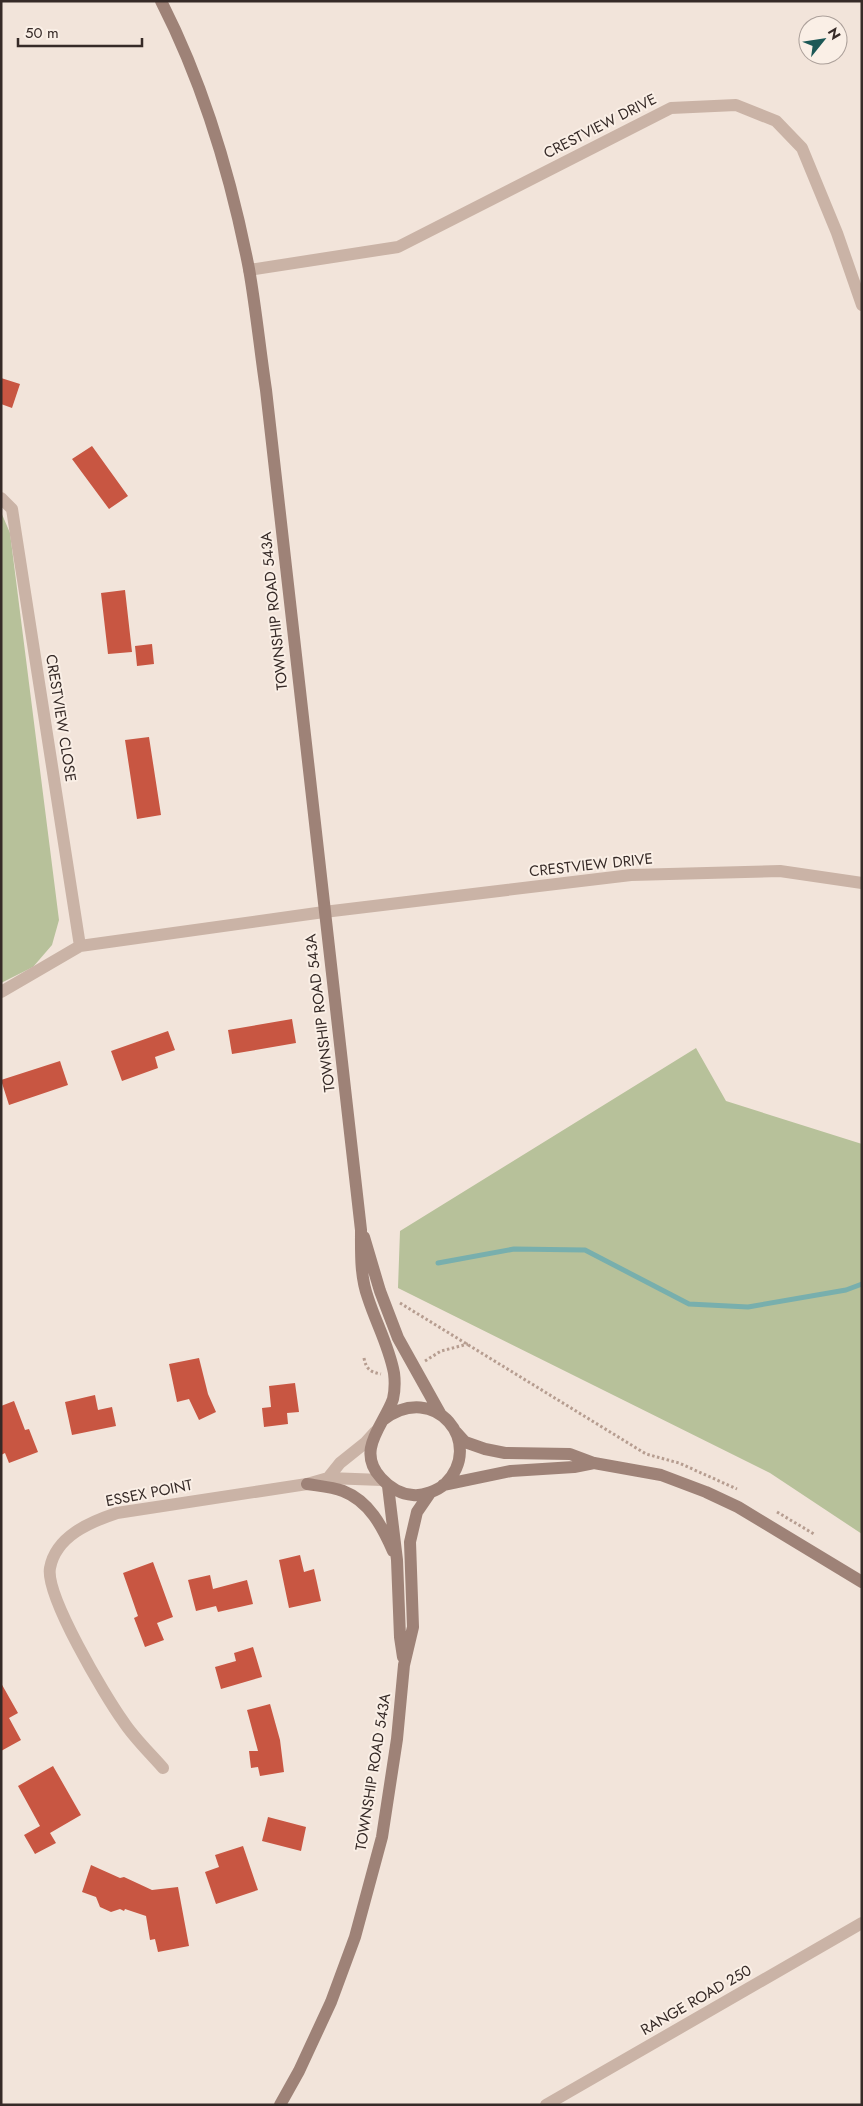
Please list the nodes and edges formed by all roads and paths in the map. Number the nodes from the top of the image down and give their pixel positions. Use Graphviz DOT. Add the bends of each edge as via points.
graph roads {
  1 [pos="162,1"];
  2 [pos="249,270"];
  3 [pos="862,305"];
  4 [pos="1,498"];
  5 [pos="862,883"];
  6 [pos="324,912"];
  7 [pos="80,946"];
  8 [pos="1,992"];
  9 [pos="361,1230"];
  10 [pos="380,1292"];
  11 [pos="468,1344"];
  12 [pos="364,1358"];
  13 [pos="420,1364"];
  14 [pos="382,1374"];
  15 [pos="441,1415"];
  16 [pos="383,1420"];
  17 [pos="375,1432"];
  18 [pos="456,1432"];
  19 [pos="594,1463"];
  20 [pos="328,1478"];
  21 [pos="385,1483"];
  22 [pos="307,1484"];
  23 [pos="444,1485"];
  24 [pos="741,1491"];
  25 [pos="430,1492"];
  26 [pos="772,1509"];
  27 [pos="820,1538"];
  28 [pos="397,1560"];
  29 [pos="862,1582"];
  30 [pos="404,1665"];
  31 [pos="163,1768"];
  32 [pos="862,1923"];
  33 [pos="280,2105"];
  34 [pos="546,2105"];
  1 -- 2 [label="main road, TOWNSHIP ROAD 543A" via="202,97 229,178"];
  2 -- 3 [label="street, CRESTVIEW DRIVE" via="398,247 671,108 736,105 776,121 802,148 838,233"];
  2 -- 6 [label="main road, TOWNSHIP ROAD 543A" via="266,390"];
  4 -- 7 [label="street, CRESTVIEW CLOSE" via="12,509"];
  5 -- 6 [label="street, CRESTVIEW DRIVE" via="780,871 631,874"];
  6 -- 7 [label="street"];
  6 -- 9 [label="main road, TOWNSHIP ROAD 543A"];
  7 -- 8 [label="street"];
  9 -- 10 [label="main road, TOWNSHIP ROAD 543A"];
  9 -- 16 [label="main road, TOWNSHIP ROAD 543A" via="363,1280 394,1373 394,1393"];
  10 -- 11 [label="path"];
  10 -- 15 [label="main road, TOWNSHIP ROAD 543A" via="398,1338"];
  11 -- 13 [label="path" via="441,1351"];
  11 -- 24 [label="path" via="646,1454 679,1463"];
  12 -- 14 [label="path" via="372,1372"];
  15 -- 16 [label="main road, TOWNSHIP ROAD 543A" via="422,1406 408,1406"];
  15 -- 18 [label="main road, TOWNSHIP ROAD 543A"];
  16 -- 17 [label="main road, TOWNSHIP ROAD 543A"];
  17 -- 20 [label="street"];
  17 -- 21 [label="main road, TOWNSHIP ROAD 543A" via="371,1446 372,1461"];
  18 -- 19 [label="main road, TOWNSHIP ROAD 543A" via="465,1442 485,1450 570,1454"];
  18 -- 23 [label="main road" via="459,1460"];
  19 -- 23 [label="main road" via="511,1471"];
  19 -- 29 [label="main road" via="661,1475 706,1492"];
  20 -- 21 [label="street, ESSEX POINT"];
  20 -- 22 [label="street, ESSEX POINT"];
  21 -- 25 [label="main road" via="401,1493 416,1495"];
  21 -- 28 [label="main road, TOWNSHIP ROAD 543A"];
  22 -- 28 [label="main road" via="342,1491 360,1500 384,1532"];
  22 -- 31 [label="street, ESSEX POINT" via="117,1512 90,1522 63,1542 55,1553 50,1568 50,1584 74,1638 124,1723"];
  23 -- 25 [label="main road"];
  25 -- 30 [label="main road, TOWNSHIP ROAD 543A" via="412,1527 413,1627"];
  26 -- 27 [label="path"];
  28 -- 30 [label="main road, TOWNSHIP ROAD 543A"];
  30 -- 33 [label="main road, TOWNSHIP ROAD 543A" via="382,1837 355,1937 331,2002"];
  32 -- 34 [label="street, RANGE ROAD 250"];
}
